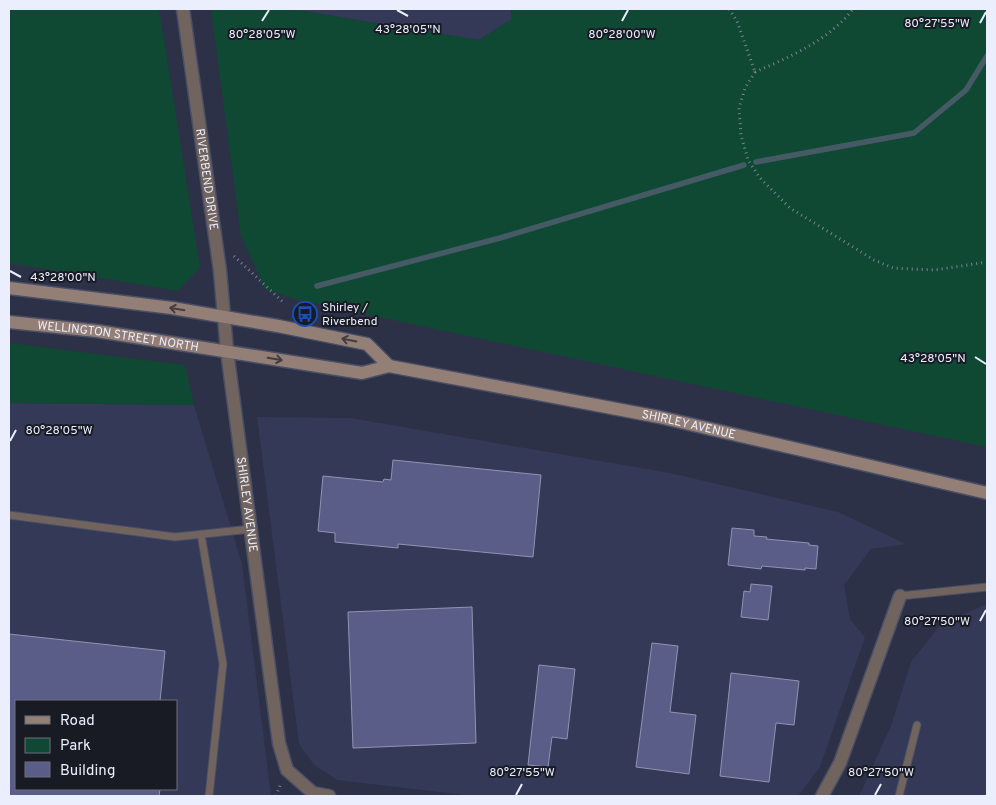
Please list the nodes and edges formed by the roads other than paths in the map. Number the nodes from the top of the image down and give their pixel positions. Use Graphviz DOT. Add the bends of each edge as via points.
graph roads {
  1 [pos="183,9"];
  2 [pos="9,288"];
  3 [pos="225,317"];
  4 [pos="9,322"];
  5 [pos="227,351"];
  6 [pos="388,366"];
  7 [pos="987,493"];
  8 [pos="9,515"];
  9 [pos="251,529"];
  10 [pos="201,534"];
  11 [pos="987,587"];
  12 [pos="900,596"];
  13 [pos="917,725"];
  14 [pos="209,796"];
  15 [pos="329,796"];
  16 [pos="822,796"];
  17 [pos="899,796"];
  1 -- 3 [label="street, RIVERBEND DRIVE"];
  3 -- 2 [label="main road, one-way"];
  3 -- 5 [label="street, RIVERBEND DRIVE"];
  6 -- 3 [label="main road, one-way" via="367,344"];
  4 -- 5 [label="main road, WELLINGTON STREET NORTH" via="97,331"];
  5 -- 6 [label="main road, SHIRLEY AVENUE, one-way" via="362,373"];
  5 -- 9 [label="street, SHIRLEY AVENUE"];
  6 -- 7 [label="main road, SHIRLEY AVENUE" via="659,417"];
  8 -- 10 [label="lane" via="175,537"];
  9 -- 10 [label="lane"];
  9 -- 15 [label="street, SHIRLEY AVENUE" via="280,743 287,770 313,793"];
  10 -- 14 [label="lane" via="223,664"];
  11 -- 12 [label="lane"];
  12 -- 16 [label="street" via="840,762"];
  13 -- 17 [label="lane"];
}
